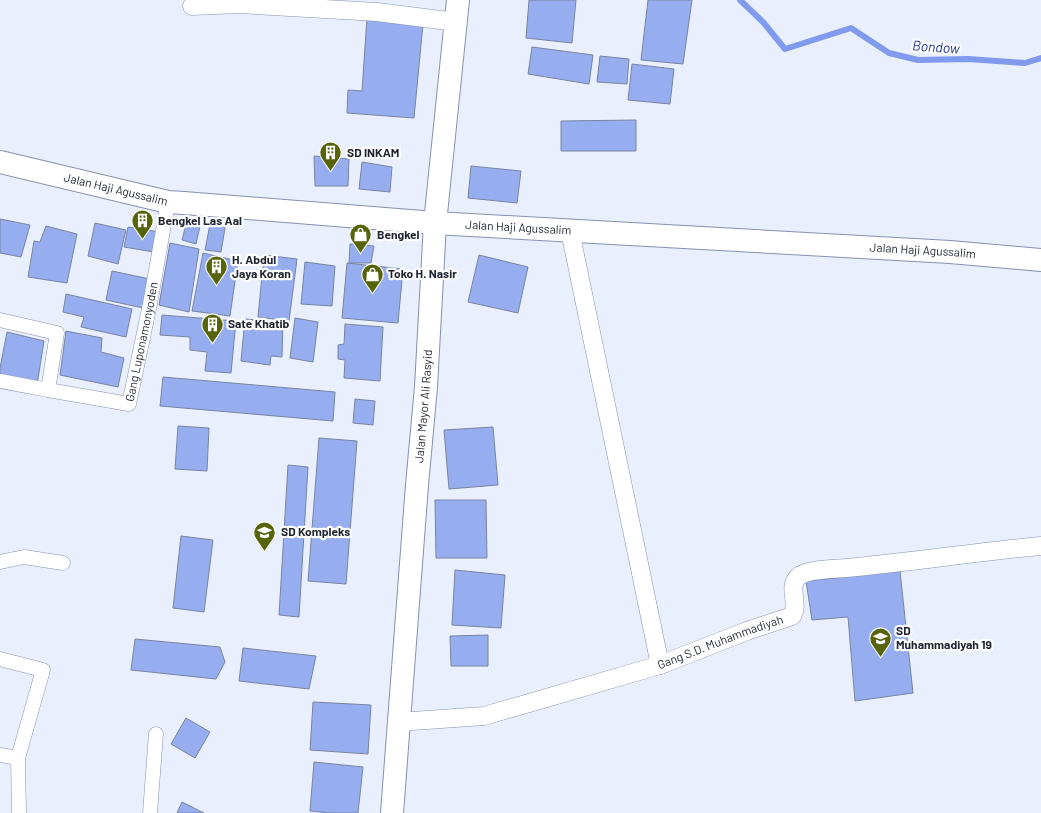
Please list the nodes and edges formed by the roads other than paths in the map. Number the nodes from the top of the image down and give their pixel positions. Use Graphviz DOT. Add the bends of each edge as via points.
graph roads {
  1 [pos="458,0"];
  2 [pos="192,6"];
  3 [pos="456,22"];
  4 [pos="0,162"];
  5 [pos="168,202"];
  6 [pos="435,223"];
  7 [pos="570,231"];
  8 [pos="1041,260"];
  9 [pos="0,320"];
  10 [pos="0,381"];
  11 [pos="48,390"];
  12 [pos="1041,546"];
  13 [pos="0,562"];
  14 [pos="63,564"];
  15 [pos="0,659"];
  16 [pos="660,665"];
  17 [pos="398,722"];
  18 [pos="156,734"];
  19 [pos="0,755"];
  20 [pos="18,758"];
  21 [pos="19,813"];
  22 [pos="150,813"];
  23 [pos="392,813"];
  1 -- 3 [label="street, Jalan Mayor Ali Rasyid"];
  2 -- 3 [label="street" via="239,4 377,12"];
  3 -- 6 [label="street, Jalan Mayor Ali Rasyid"];
  4 -- 5 [label="street, Jalan Haji Agussalim"];
  5 -- 6 [label="street, Jalan Haji Agussalim"];
  5 -- 11 [label="street, Gang Luponamonyoden" via="129,404"];
  6 -- 7 [label="street, Jalan Haji Agussalim"];
  6 -- 17 [label="street, Jalan Mayor Ali Rasyid" via="426,387"];
  7 -- 8 [label="street, Jalan Haji Agussalim"];
  7 -- 16 [label="street"];
  9 -- 11 [label="street" via="56,333"];
  10 -- 11 [label="street"];
  12 -- 16 [label="street, Gang S.D. Muhammadiyah" via="799,575 793,587 796,603 792,616"];
  13 -- 14 [label="street" via="24,557"];
  15 -- 20 [label="street" via="43,670"];
  16 -- 17 [label="street, Gang S.D. Muhammadiyah" via="484,716"];
  17 -- 23 [label="street, Jalan Mayor Ali Rasyid"];
  18 -- 22 [label="street"];
  19 -- 20 [label="street"];
  20 -- 21 [label="street"];
}
